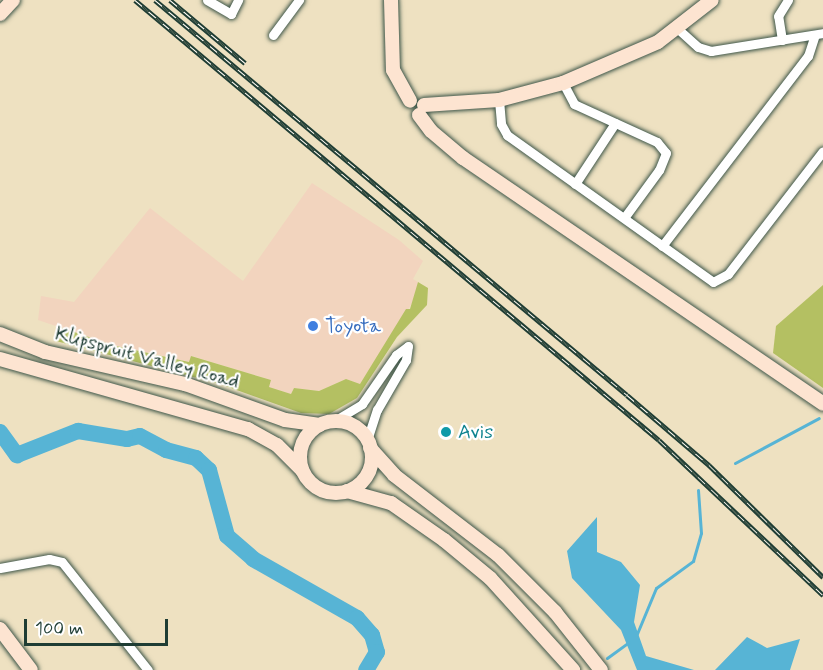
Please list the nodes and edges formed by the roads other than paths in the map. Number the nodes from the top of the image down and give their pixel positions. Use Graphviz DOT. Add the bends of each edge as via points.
graph roads {
  1 [pos="13,0"];
  2 [pos="207,0"];
  3 [pos="238,0"];
  4 [pos="299,0"];
  5 [pos="391,0"];
  6 [pos="712,0"];
  7 [pos="788,0"];
  8 [pos="0,14"];
  9 [pos="678,30"];
  10 [pos="819,34"];
  11 [pos="273,35"];
  12 [pos="782,40"];
  13 [pos="563,83"];
  14 [pos="499,100"];
  15 [pos="422,110"];
  16 [pos="615,123"];
  17 [pos="823,151"];
  18 [pos="575,184"];
  19 [pos="624,218"];
  20 [pos="662,246"];
  21 [pos="0,334"];
  22 [pos="0,358"];
  23 [pos="823,404"];
  24 [pos="327,423"];
  25 [pos="369,444"];
  26 [pos="302,470"];
  27 [pos="347,491"];
  28 [pos="0,568"];
  29 [pos="0,629"];
  30 [pos="31,670"];
  31 [pos="148,670"];
  32 [pos="573,670"];
  33 [pos="601,670"];
  1 -- 8 [label="main road"];
  2 -- 3 [label="street" via="228,14 234,13"];
  4 -- 11 [label="street"];
  5 -- 15 [label="main road" via="393,70 410,101 420,99"];
  6 -- 9 [label="main road"];
  7 -- 12 [label="street" via="778,16"];
  9 -- 12 [label="street" via="698,47 711,51"];
  9 -- 13 [label="main road" via="637,53"];
  10 -- 12 [label="street"];
  10 -- 20 [label="street" via="808,56"];
  13 -- 14 [label="main road"];
  13 -- 16 [label="street" via="574,104"];
  14 -- 15 [label="main road"];
  14 -- 18 [label="street" via="504,133"];
  15 -- 23 [label="main road" via="431,131 463,158"];
  16 -- 18 [label="street"];
  16 -- 19 [label="street" via="657,142 666,153 659,170"];
  17 -- 20 [label="street" via="722,280 709,280"];
  18 -- 19 [label="street"];
  19 -- 20 [label="street"];
  21 -- 24 [label="main road, Klipspruit Valley Road" via="45,352 185,384 285,420"];
  22 -- 26 [label="main road, Klipspruit Valley Road" via="248,429 277,445"];
  24 -- 25 [label="main road" via="354,426"];
  24 -- 25 [label="street" via="362,404 396,355 408,346 406,360 375,416"];
  24 -- 26 [label="main road" via="302,444"];
  25 -- 27 [label="main road" via="367,474"];
  25 -- 33 [label="main road" via="394,475 506,562 555,612"];
  26 -- 27 [label="main road" via="318,488"];
  27 -- 32 [label="main road" via="391,503 444,540 490,578"];
  28 -- 31 [label="street" via="49,559 62,561"];
  29 -- 30 [label="main road"];
}
